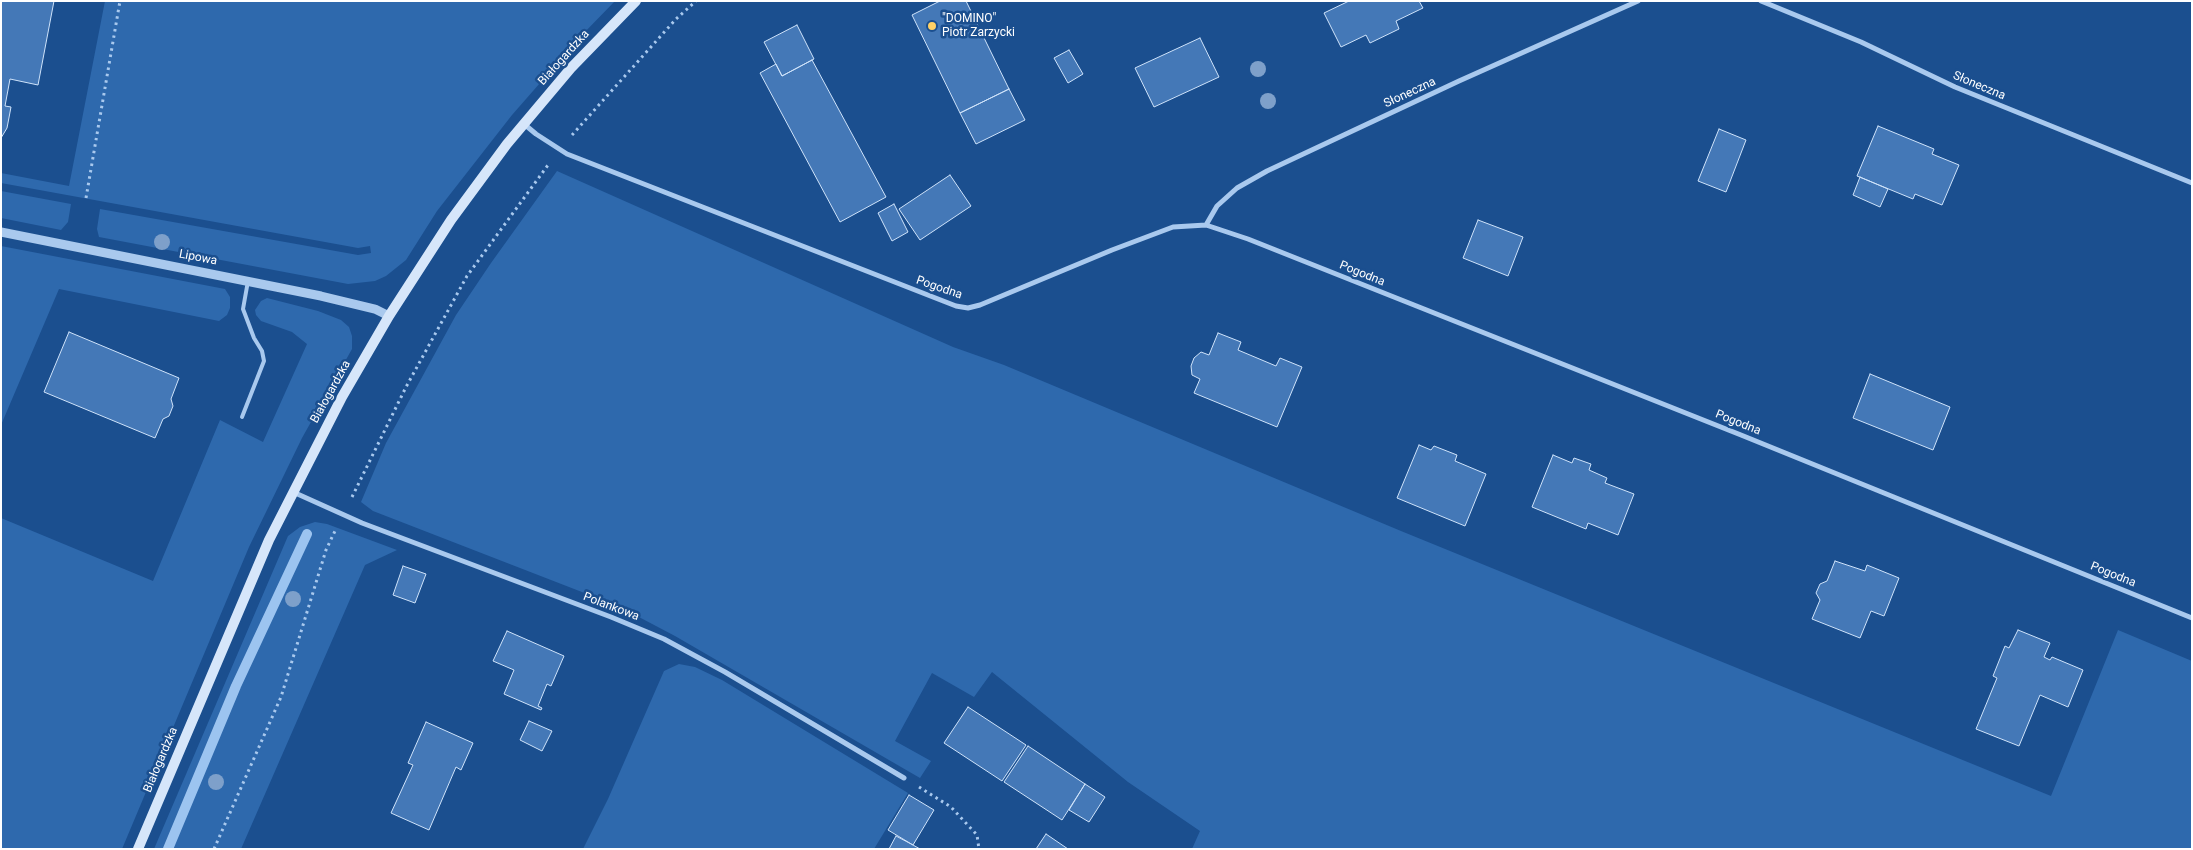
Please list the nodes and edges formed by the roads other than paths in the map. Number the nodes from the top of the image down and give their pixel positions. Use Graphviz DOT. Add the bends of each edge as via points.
graph roads {
  1 [pos="636,1"];
  2 [pos="1638,1"];
  3 [pos="1760,1"];
  4 [pos="524,124"];
  5 [pos="2192,183"];
  6 [pos="1206,226"];
  7 [pos="1,232"];
  8 [pos="248,281"];
  9 [pos="389,316"];
  10 [pos="242,417"];
  11 [pos="293,492"];
  12 [pos="2192,618"];
  13 [pos="904,778"];
  14 [pos="138,849"];
  1 -- 4 [label="main road, Białogardzka" via="571,68"];
  2 -- 6 [label="street, Słoneczna" via="1267,171 1236,188 1217,206"];
  3 -- 5 [label="street, Słoneczna" via="1861,42 1955,88"];
  4 -- 6 [label="street, Pogodna" via="559,150 968,308 1173,227"];
  4 -- 9 [label="main road, Białogardzka" via="451,220"];
  6 -- 12 [label="street, Pogodna" via="1248,239"];
  7 -- 8 [label="street, Lipowa"];
  8 -- 9 [label="street, Lipowa" via="375,308"];
  8 -- 10 [label="lane" via="243,309 264,361"];
  9 -- 11 [label="main road, Białogardzka"];
  11 -- 13 [label="street, Polankowa" via="343,515 664,639"];
  11 -- 14 [label="main road, Białogardzka" via="230,628"];
}
